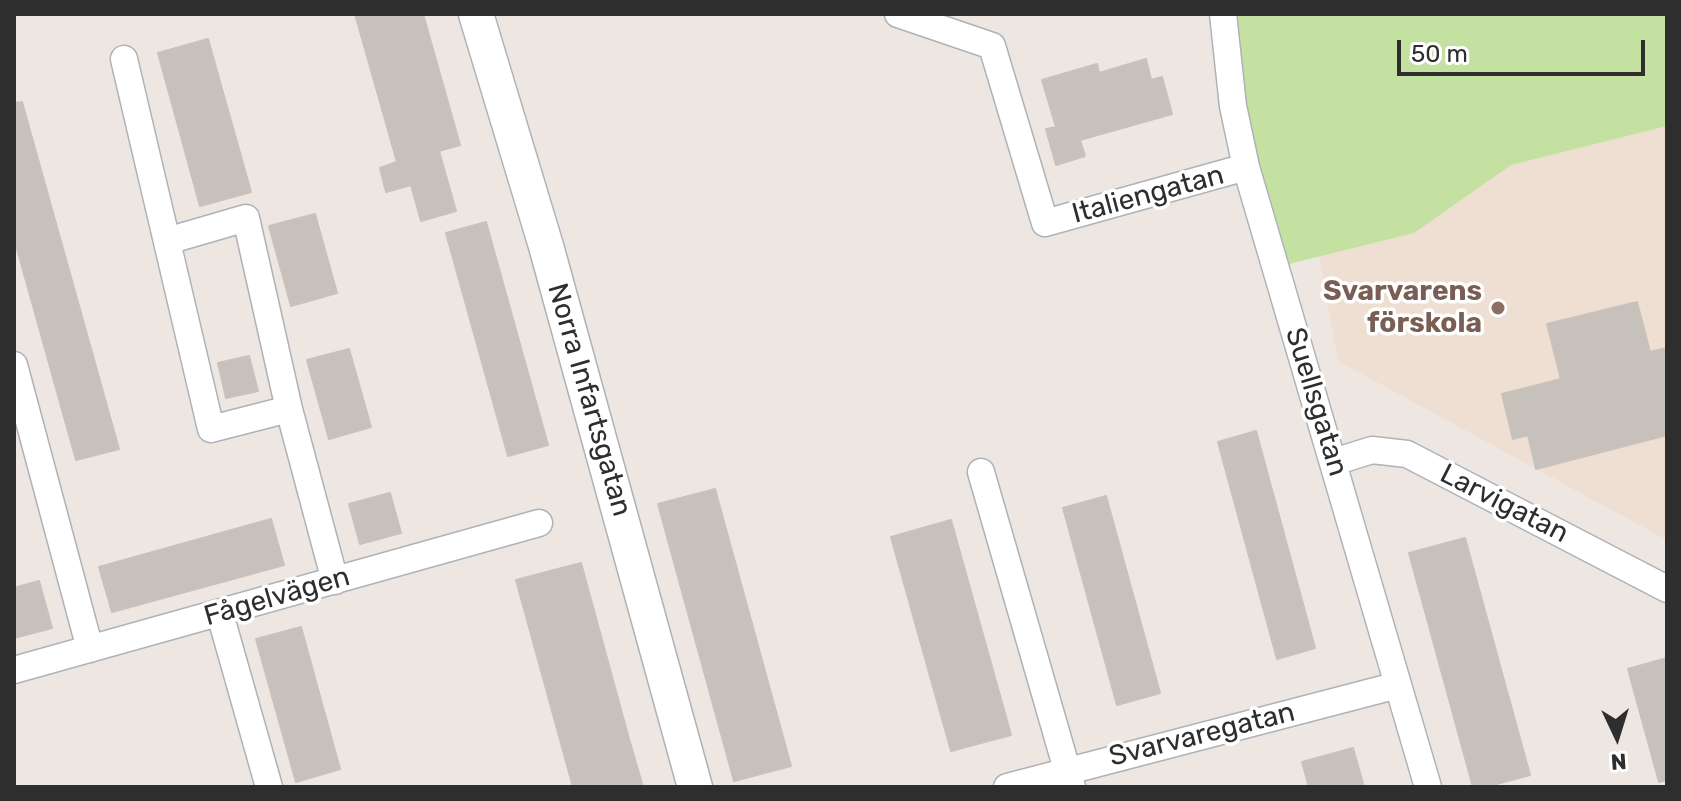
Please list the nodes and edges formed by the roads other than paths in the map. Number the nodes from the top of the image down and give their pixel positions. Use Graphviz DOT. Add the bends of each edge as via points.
graph roads {
  1 [pos="476,14"];
  2 [pos="898,14"];
  3 [pos="1223,14"];
  4 [pos="124,59"];
  5 [pos="1246,167"];
  6 [pos="167,241"];
  7 [pos="14,365"];
  8 [pos="289,409"];
  9 [pos="1334,462"];
  10 [pos="981,472"];
  11 [pos="539,523"];
  12 [pos="335,581"];
  13 [pos="1667,589"];
  14 [pos="220,614"];
  15 [pos="90,649"];
  16 [pos="14,670"];
  17 [pos="1398,685"];
  18 [pos="1070,778"];
  19 [pos="269,787"];
  20 [pos="695,787"];
  21 [pos="1007,787"];
  22 [pos="1428,787"];
  1 -- 20 [label="street, Norra Infartsgatan"];
  2 -- 5 [label="street, Italiengatan" via="992,46 1045,223"];
  3 -- 5 [label="street, Suellsgatan"];
  4 -- 6 [label="street"];
  5 -- 9 [label="street, Suellsgatan"];
  6 -- 8 [label="street" via="211,429"];
  6 -- 8 [label="street" via="246,218"];
  7 -- 15 [label="street"];
  8 -- 12 [label="street"];
  9 -- 13 [label="street, Larvigatan" via="1372,450 1407,454"];
  9 -- 17 [label="street, Suellsgatan"];
  10 -- 18 [label="street"];
  11 -- 12 [label="street, Fågelvägen"];
  12 -- 14 [label="street, Fågelvägen"];
  14 -- 15 [label="street, Fågelvägen"];
  14 -- 19 [label="street"];
  15 -- 16 [label="street, Fågelvägen"];
  17 -- 18 [label="street, Svarvaregatan"];
  17 -- 22 [label="street, Suellsgatan"];
  18 -- 21 [label="street, Svarvaregatan"];
}
